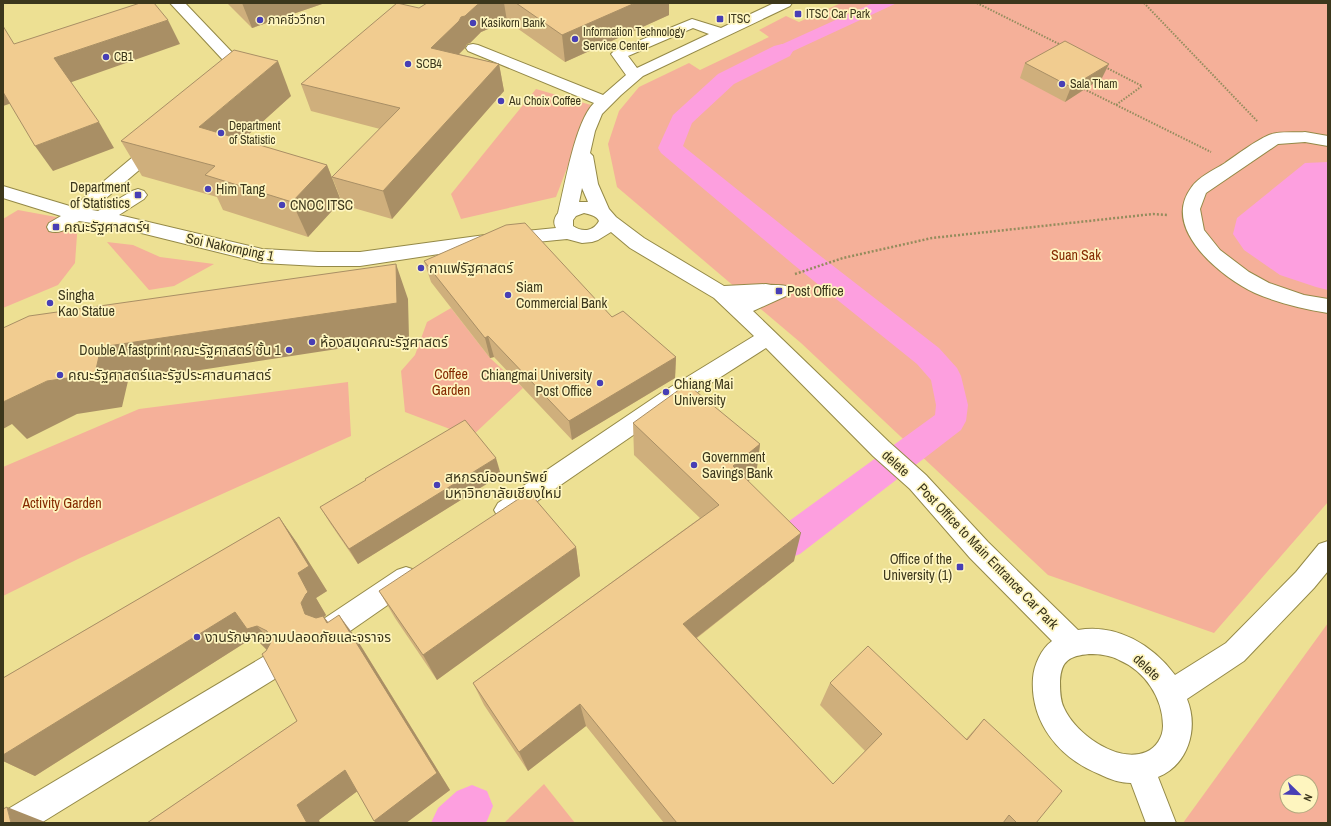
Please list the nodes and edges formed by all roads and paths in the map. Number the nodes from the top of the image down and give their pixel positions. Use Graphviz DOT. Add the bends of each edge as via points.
graph roads {
  1 [pos="177,3"];
  2 [pos="785,3"];
  3 [pos="977,3"];
  4 [pos="1144,3"];
  5 [pos="722,33"];
  6 [pos="472,48"];
  7 [pos="1066,48"];
  8 [pos="1101,65"];
  9 [pos="634,76"];
  10 [pos="226,88"];
  11 [pos="1084,89"];
  12 [pos="605,102"];
  13 [pos="1116,106"];
  14 [pos="167,137"];
  15 [pos="1274,139"];
  16 [pos="1328,141"];
  17 [pos="584,148"];
  18 [pos="1236,164"];
  19 [pos="138,195"];
  20 [pos="9,196"];
  21 [pos="77,213"];
  22 [pos="604,215"];
  23 [pos="1192,216"];
  24 [pos="571,226"];
  25 [pos="56,227"];
  26 [pos="674,266"];
  27 [pos="786,282"];
  28 [pos="730,301"];
  29 [pos="1328,306"];
  30 [pos="768,337"];
  31 [pos="491,520"];
  32 [pos="1328,552"];
  33 [pos="426,565"];
  34 [pos="334,627"];
  35 [pos="1073,644"];
  36 [pos="276,662"];
  37 [pos="1171,694"];
  38 [pos="1140,768"];
  39 [pos="13,823"];
  40 [pos="1160,823"];
  1 -- 10 [label="street" via="244,73"];
  2 -- 5 [label="street"];
  3 -- 7 [label="path"];
  4 -- 15 [label="path"];
  5 -- 9 [label="street"];
  5 -- 9 [label="street" via="692,23 618,54"];
  6 -- 12 [label="street"];
  8 -- 13 [label="path" via="1142,86"];
  9 -- 12 [label="street"];
  11 -- 13 [label="path"];
  12 -- 17 [label="street" via="595,112 587,131"];
  13 -- 18 [label="path"];
  14 -- 21 [label="street"];
  15 -- 16 [label="street" via="1304,137"];
  15 -- 18 [label="street"];
  17 -- 22 [label="street" via="590,189"];
  17 -- 24 [label="street"];
  18 -- 23 [label="street" via="1198,190 1190,209"];
  19 -- 21 [label="street" via="102,218"];
  20 -- 21 [label="street, Soi Nakornping 1"];
  20 -- 25 [label="street" via="76,214"];
  21 -- 24 [label="street, Soi Nakornping 1" via="262,256 318,259 360,259"];
  22 -- 24 [label="street" via="596,208 582,207"];
  22 -- 24 [label="street" via="603,230 591,236"];
  22 -- 26 [label="street" via="638,243"];
  23 -- 27 [label="path" via="1154,214 932,238 843,258"];
  23 -- 29 [label="street" via="1195,231 1213,255 1242,277 1262,288 1302,302"];
  24 -- 26 [label="street"];
  26 -- 28 [label="street, Post Office to Main Entrance Car Park"];
  27 -- 28 [label="street"];
  28 -- 30 [label="street, Post Office to Main Entrance Car Park"];
  30 -- 31 [label="street" via="669,399"];
  30 -- 35 [label="street, Post Office to Main Entrance Car Park" via="918,482 979,550"];
  32 -- 37 [label="street" via="1305,580 1235,652"];
  33 -- 34 [label="street"];
  35 -- 37 [label="street" via="1094,640 1117,645 1138,656 1157,673"];
  35 -- 38 [label="street" via="1061,649 1047,671 1046,693 1053,717 1069,740 1092,757 1118,767"];
  36 -- 39 [label="street"];
  37 -- 38 [label="street" via="1178,717 1177,736 1170,752 1156,764"];
  38 -- 40 [label="street"];
}
